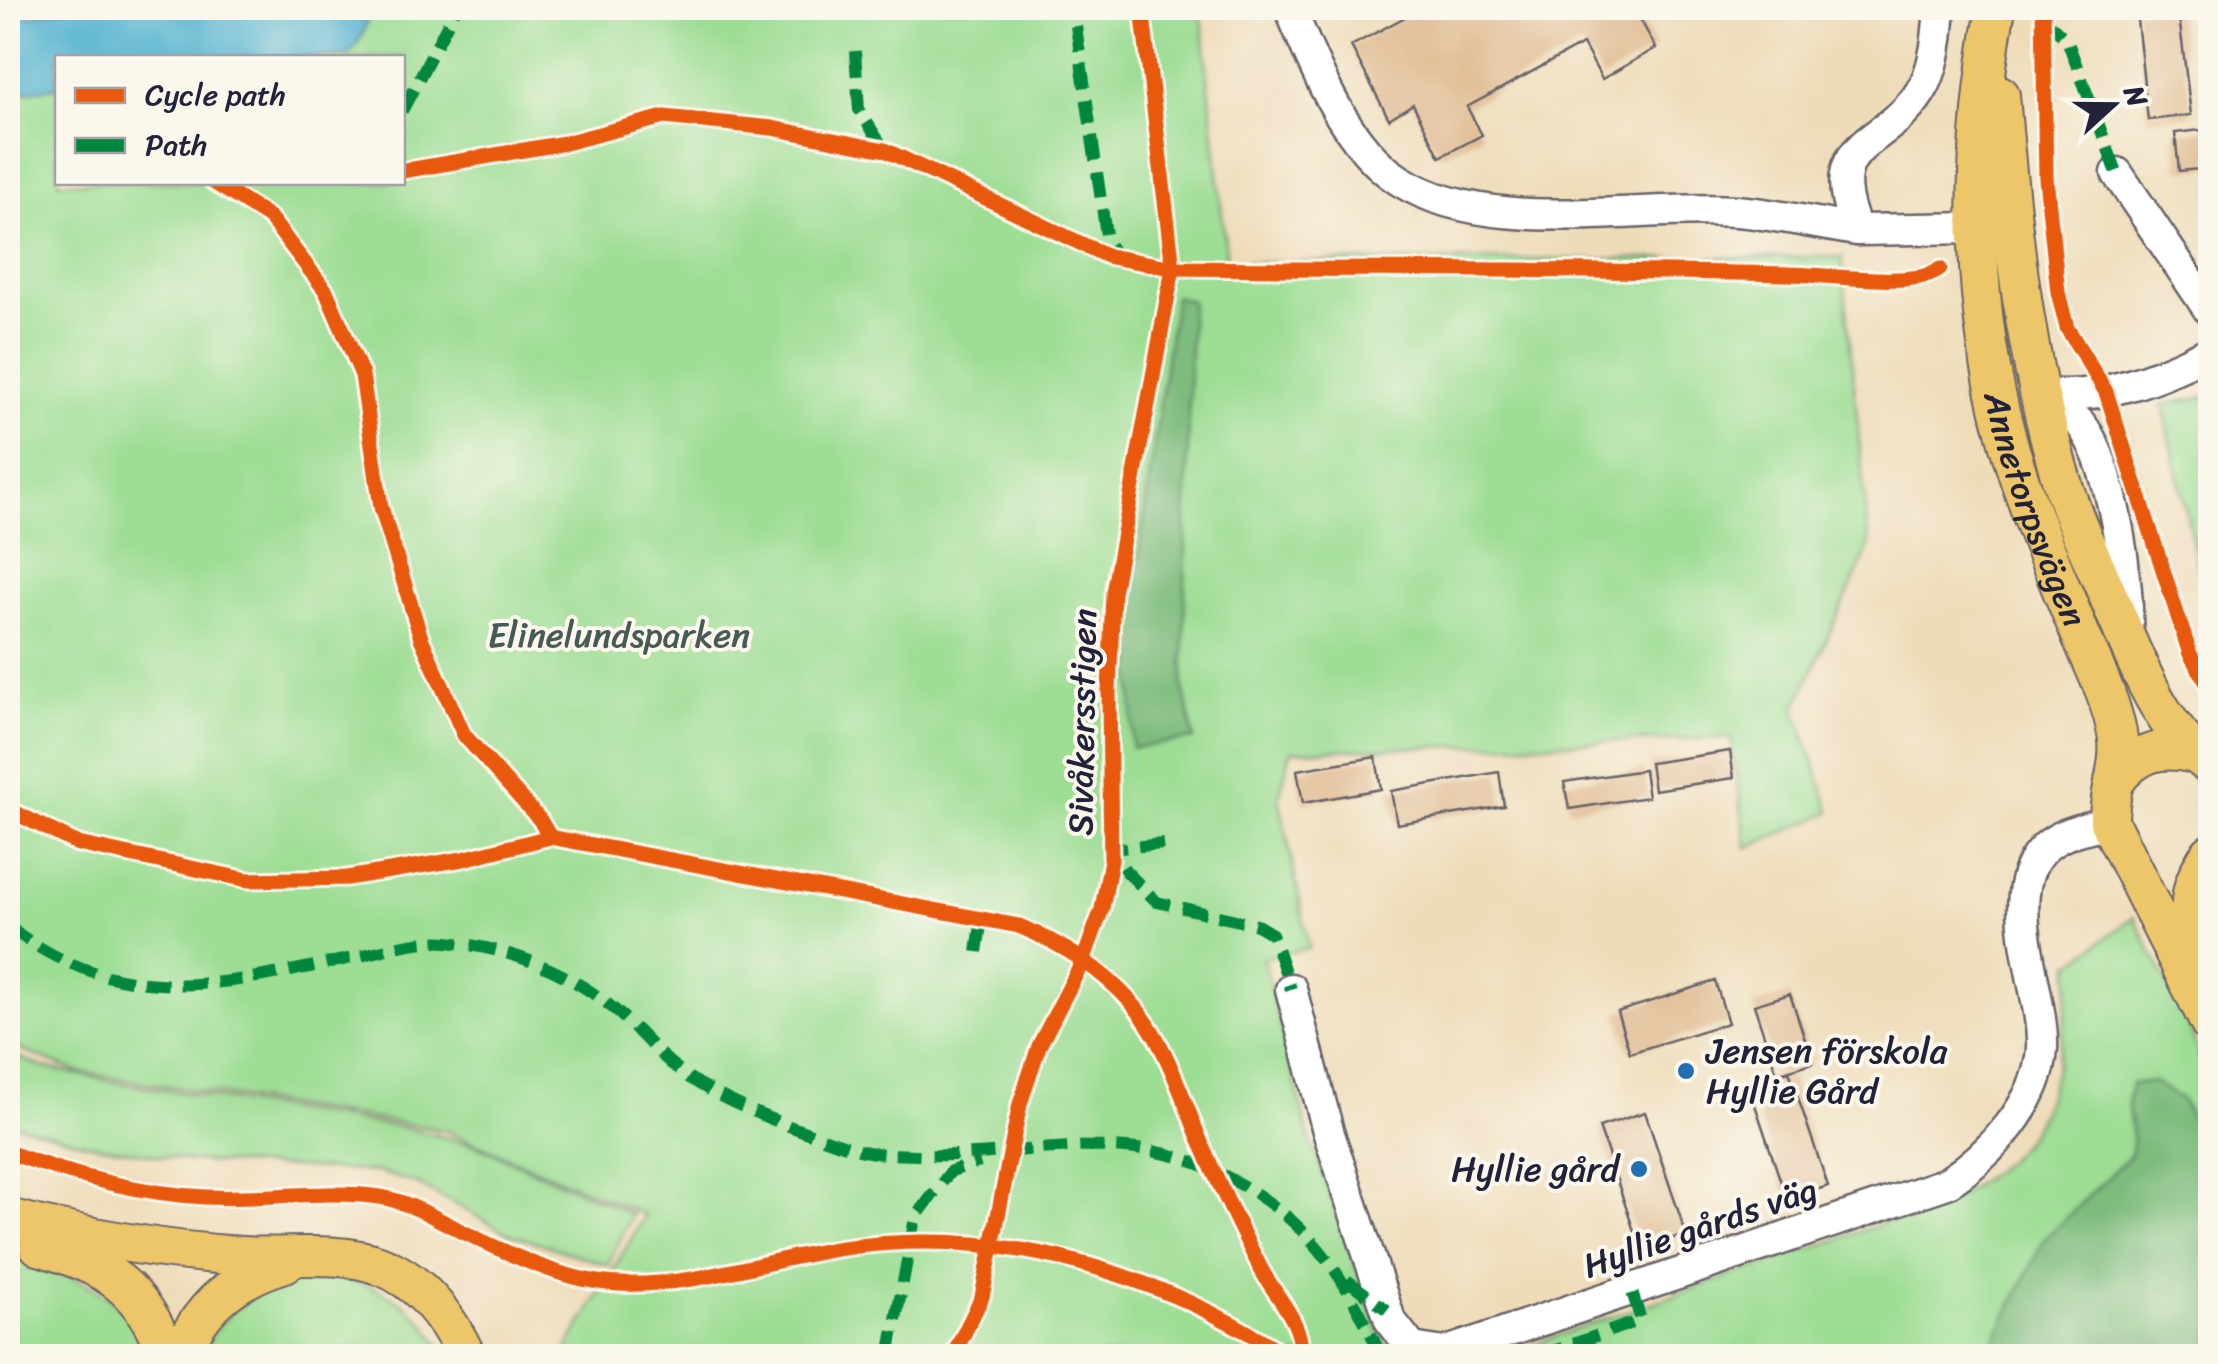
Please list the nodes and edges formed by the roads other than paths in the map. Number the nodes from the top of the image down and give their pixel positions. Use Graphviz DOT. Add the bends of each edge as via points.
graph roads {
  1 [pos="1290,8"];
  2 [pos="1940,8"];
  3 [pos="1999,8"];
  4 [pos="2117,173"];
  5 [pos="1994,224"];
  6 [pos="1857,230"];
  7 [pos="2210,310"];
  8 [pos="2210,352"];
  9 [pos="2040,394"];
  10 [pos="2202,759"];
  11 [pos="2114,781"];
  12 [pos="2110,822"];
  13 [pos="2210,853"];
  14 [pos="2129,856"];
  15 [pos="2210,971"];
  16 [pos="1291,988"];
  17 [pos="2210,1024"];
  18 [pos="8,1218"];
  19 [pos="8,1237"];
  20 [pos="297,1260"];
  21 [pos="167,1356"];
  22 [pos="181,1356"];
  23 [pos="466,1356"];
  1 -- 6 [label="street" via="1317,75 1353,133 1396,179 1446,203 1512,214 1739,211"];
  2 -- 6 [label="street" via="1924,85 1862,146 1842,184"];
  3 -- 5 [label="main road, Annetorpsvägen" via="1982,86"];
  4 -- 7 [label="street"];
  5 -- 6 [label="street"];
  5 -- 9 [label="main road, Annetorpsvägen"];
  5 -- 11 [label="main road, Annetorpsvägen" via="1980,295 2004,430 2113,715"];
  8 -- 9 [label="street" via="2106,392"];
  9 -- 10 [label="main road, Annetorpsvägen" via="2063,487 2127,640 2161,708"];
  10 -- 11 [label="main road, Annetorpsvägen" via="2174,748 2146,753"];
  11 -- 12 [label="main road, Annetorpsvägen"];
  12 -- 14 [label="main road"];
  12 -- 16 [label="street, Hyllie gårds väg" via="2062,835 2038,855 2022,891 2042,1048 2033,1084 1980,1162 1947,1183 1444,1353 1412,1348 1390,1320 1328,1131"];
  13 -- 14 [label="main road" via="2168,870"];
  13 -- 15 [label="main road" via="2189,898"];
  14 -- 17 [label="main road"];
  18 -- 20 [label="main road" via="103,1239"];
  19 -- 21 [label="main road" via="90,1264 124,1283 145,1308"];
  20 -- 22 [label="main road" via="263,1270 217,1298"];
  20 -- 23 [label="main road" via="348,1258 394,1273 432,1300"];
}
